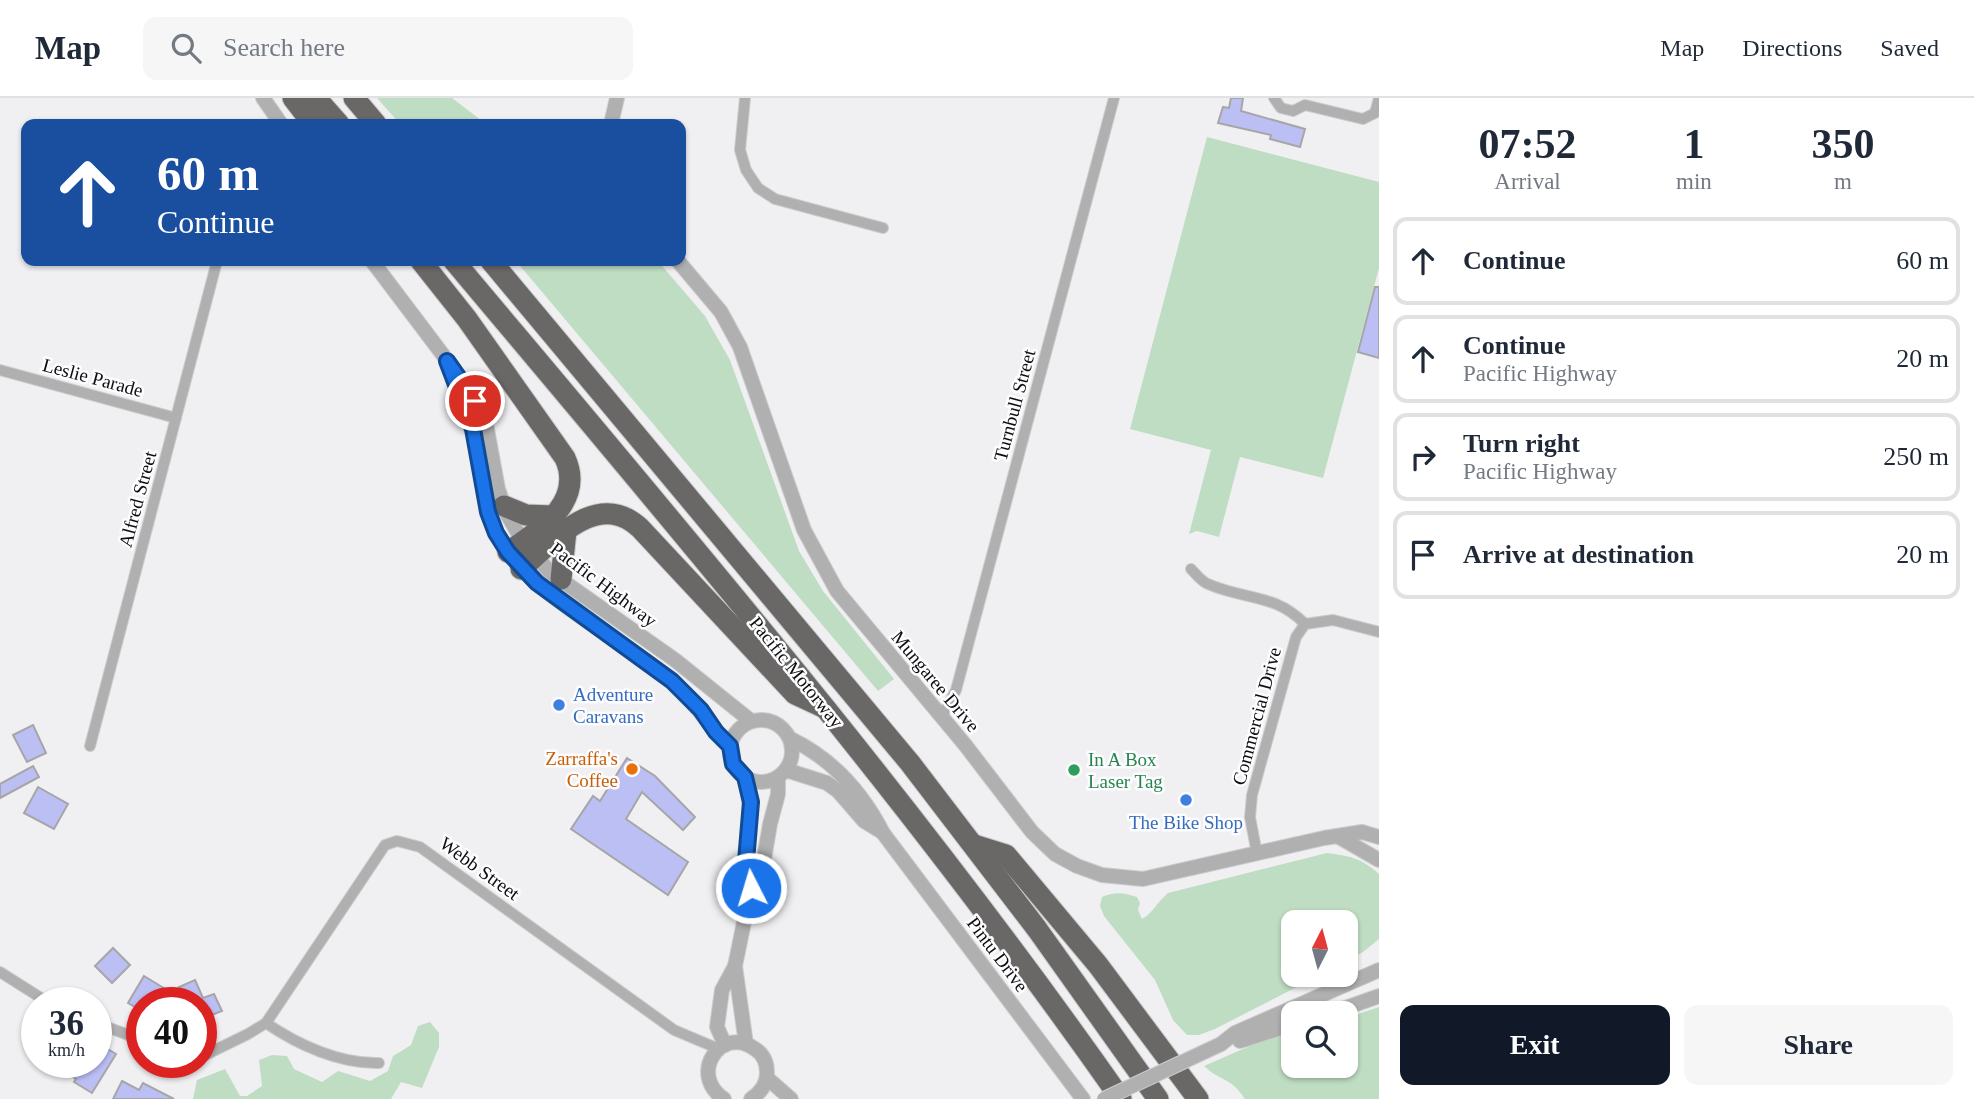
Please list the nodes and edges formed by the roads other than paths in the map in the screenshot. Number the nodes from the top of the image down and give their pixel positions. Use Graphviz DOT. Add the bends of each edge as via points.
graph roads {
  1 [pos="263,98"];
  2 [pos="293,98"];
  3 [pos="316,98"];
  4 [pos="354,98"];
  5 [pos="617,98"];
  6 [pos="745,98"];
  7 [pos="1114,98"];
  8 [pos="1274,98"];
  9 [pos="1379,98"];
  10 [pos="274,119"];
  11 [pos="309,119"];
  12 [pos="335,119"];
  13 [pos="372,119"];
  14 [pos="612,119"];
  15 [pos="883,228"];
  16 [pos="216,266"];
  17 [pos="376,266"];
  18 [pos="425,266"];
  19 [pos="458,266"];
  20 [pos="495,266"];
  21 [pos="682,266"];
  22 [pos="447,361"];
  23 [pos="0,370"];
  24 [pos="176,418"];
  25 [pos="504,506"];
  26 [pos="559,524"];
  27 [pos="522,555"];
  28 [pos="1191,569"];
  29 [pos="561,579"];
  30 [pos="1305,624"];
  31 [pos="1379,632"];
  32 [pos="828,710"];
  33 [pos="941,719"];
  34 [pos="751,721"];
  35 [pos="791,739"];
  36 [pos="90,746"];
  37 [pos="730,746"];
  38 [pos="782,774"];
  39 [pos="745,777"];
  40 [pos="883,833"];
  41 [pos="1339,837"];
  42 [pos="1379,837"];
  43 [pos="974,845"];
  44 [pos="1257,854"];
  45 [pos="1379,860"];
  46 [pos="751,888"];
  47 [pos="735,966"];
  48 [pos="1379,970"];
  49 [pos="0,972"];
  50 [pos="24,987"];
  51 [pos="1379,996"];
  52 [pos="1358,1003"];
  53 [pos="266,1023"];
  54 [pos="1281,1028"];
  55 [pos="746,1044"];
  56 [pos="1221,1044"];
  57 [pos="722,1047"];
  58 [pos="217,1049"];
  59 [pos="379,1063"];
  60 [pos="767,1078"];
  61 [pos="718,1097"];
  62 [pos="751,1099"];
  63 [pos="791,1099"];
  64 [pos="1083,1099"];
  65 [pos="1104,1099"];
  66 [pos="1121,1099"];
  67 [pos="1158,1099"];
  68 [pos="1198,1099"];
  1 -- 10 [label="street"];
  2 -- 11 [label="highway"];
  3 -- 12 [label="highway"];
  4 -- 13 [label="highway"];
  5 -- 14 [label="street"];
  6 -- 15 [label="street" via="740,150 758,188 775,199"];
  7 -- 33 [label="street, Turnbull Street" via="956,690"];
  8 -- 9 [label="street" via="1281,108 1293,111 1306,105 1363,119 1375,113"];
  16 -- 24 [label="street, Alfred Street"];
  17 -- 22 [label="street"];
  18 -- 26 [label="highway" via="565,458 571,486"];
  19 -- 32 [label="highway, Pacific Motorway"];
  20 -- 43 [label="highway, Pacific Motorway" via="864,705"];
  21 -- 33 [label="street, Mungaree Drive" via="721,312 740,347 804,530 837,591"];
  22 -- 25 [label="street, Pacific Highway" via="482,415"];
  22 -- 27 [label="street, Pacific Highway" via="473,429 496,533"];
  23 -- 24 [label="street, Leslie Parade"];
  24 -- 36 [label="street, Alfred Street"];
  25 -- 26 [label="highway"];
  25 -- 27 [label="street, Pacific Highway"];
  26 -- 27 [label="highway"];
  26 -- 29 [label="highway"];
  26 -- 32 [label="highway" via="594,514 612,513 629,519 795,694"];
  27 -- 29 [label="street, Pacific Highway"];
  27 -- 37 [label="street, Pacific Highway" via="537,583 672,681"];
  28 -- 30 [label="street" via="1206,584 1278,603"];
  29 -- 34 [label="street, Pacific Highway"];
  30 -- 31 [label="street" via="1334,620"];
  30 -- 44 [label="street, Commercial Drive" via="1296,637 1252,795 1250,817"];
  32 -- 66 [label="highway, Pacific Motorway" via="973,894"];
  33 -- 44 [label="street, Mungaree Drive" via="1037,838 1077,866 1110,877 1143,879"];
  34 -- 35 [label="street" via="779,724"];
  34 -- 37 [label="street" via="737,731"];
  35 -- 38 [label="street" via="793,755"];
  35 -- 40 [label="street, Pintu Drive" via="811,748 846,779"];
  37 -- 39 [label="street" via="733,764"];
  38 -- 39 [label="street" via="762,782"];
  38 -- 40 [label="street, Pintu Drive" via="827,783 864,821"];
  38 -- 46 [label="street" via="763,865"];
  39 -- 46 [label="street" via="751,811 746,861"];
  40 -- 64 [label="street, Pintu Drive"];
  41 -- 42 [label="street, Mungaree Drive" via="1362,832"];
  41 -- 44 [label="street, Mungaree Drive"];
  41 -- 45 [label="street"];
  43 -- 67 [label="highway, Pacific Motorway"];
  43 -- 68 [label="highway" via="1006,855 1098,965"];
  46 -- 47 [label="street"];
  47 -- 55 [label="street"];
  47 -- 57 [label="street" via="722,990 717,1027"];
  48 -- 56 [label="street"];
  49 -- 50 [label="street"];
  51 -- 52 [label="street"];
  53 -- 57 [label="street, Webb Street" via="385,845 397,841 421,847 674,1030"];
  53 -- 58 [label="street, Webb Street"];
  53 -- 59 [label="street" via="285,1036 349,1061"];
  54 -- 56 [label="street"];
  55 -- 57 [label="street"];
  55 -- 60 [label="street" via="761,1053"];
  56 -- 65 [label="street, bridge"];
  57 -- 61 [label="street" via="708,1066"];
  60 -- 62 [label="street"];
  60 -- 63 [label="street"];
}
